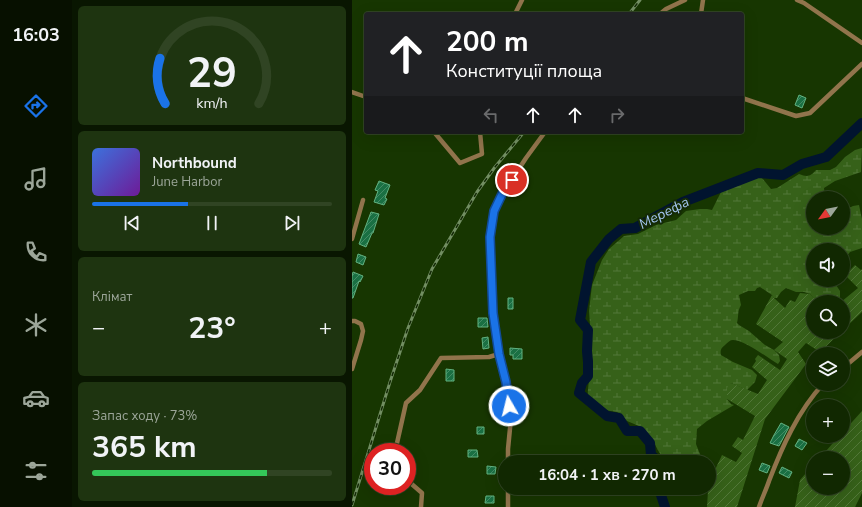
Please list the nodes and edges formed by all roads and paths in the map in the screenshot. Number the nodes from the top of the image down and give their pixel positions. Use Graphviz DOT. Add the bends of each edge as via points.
graph roads {
  1 [pos="522,0"];
  2 [pos="685,0"];
  3 [pos="703,0"];
  4 [pos="797,0"];
  5 [pos="805,1"];
  6 [pos="516,12"];
  7 [pos="662,12"];
  8 [pos="701,12"];
  9 [pos="862,42"];
  10 [pos="862,64"];
  11 [pos="352,92"];
  12 [pos="364,96"];
  13 [pos="744,99"];
  14 [pos="436,134"];
  15 [pos="480,134"];
  16 [pos="544,134"];
  17 [pos="363,200"];
  18 [pos="352,239"];
  19 [pos="352,321"];
  20 [pos="862,352"];
  21 [pos="499,354"];
  22 [pos="850,362"];
  23 [pos="352,369"];
  24 [pos="817,391"];
  25 [pos="397,443"];
  26 [pos="508,455"];
  27 [pos="416,488"];
  28 [pos="508,495"];
  29 [pos="421,507"];
  30 [pos="508,507"];
  31 [pos="759,507"];
  1 -- 6 [label="street"];
  2 -- 7 [label="street"];
  3 -- 8 [label="street"];
  4 -- 5 [label="street"];
  5 -- 9 [label="street"];
  10 -- 13 [label="street" via="810,113 796,116"];
  11 -- 12 [label="street"];
  14 -- 15 [label="street" via="460,163 482,154"];
  16 -- 21 [label="street" via="504,190 494,211 490,237 493,313"];
  17 -- 18 [label="street"];
  19 -- 23 [label="street" via="361,324 363,331"];
  20 -- 22 [label="street"];
  21 -- 25 [label="street" via="489,357 441,358 420,390 406,403"];
  21 -- 26 [label="street" via="511,418"];
  24 -- 31 [label="street" via="798,419 779,456"];
  27 -- 29 [label="street" via="422,493"];
  28 -- 30 [label="street"];
}
